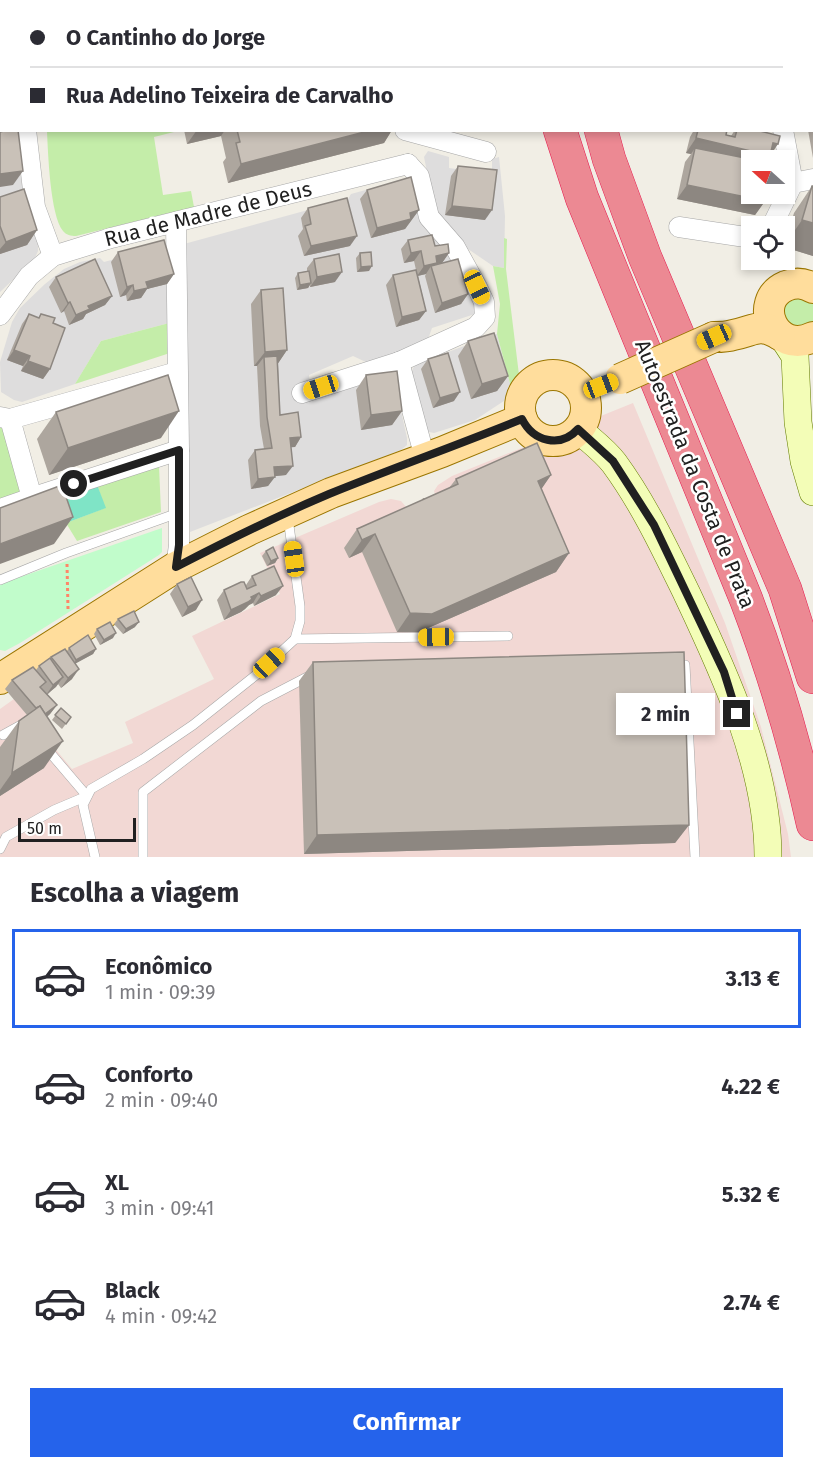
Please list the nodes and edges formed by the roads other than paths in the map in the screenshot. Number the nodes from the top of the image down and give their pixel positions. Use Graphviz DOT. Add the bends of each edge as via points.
graph roads {
  1 [pos="26,132"];
  2 [pos="404,132"];
  3 [pos="411,132"];
  4 [pos="561,132"];
  5 [pos="602,132"];
  6 [pos="783,132"];
  7 [pos="787,150"];
  8 [pos="486,152"];
  9 [pos="408,164"];
  10 [pos="813,179"];
  11 [pos="795,183"];
  12 [pos="176,222"];
  13 [pos="680,227"];
  14 [pos="741,236"];
  15 [pos="53,256"];
  16 [pos="812,287"];
  17 [pos="771,303"];
  18 [pos="0,315"];
  19 [pos="714,337"];
  20 [pos="801,340"];
  21 [pos="399,362"];
  22 [pos="177,372"];
  23 [pos="302,393"];
  24 [pos="582,393"];
  25 [pos="5,418"];
  26 [pos="522,419"];
  27 [pos="578,429"];
  28 [pos="179,450"];
  29 [pos="425,458"];
  30 [pos="813,466"];
  31 [pos="813,492"];
  32 [pos="32,498"];
  33 [pos="0,509"];
  34 [pos="288,512"];
  35 [pos="178,513"];
  36 [pos="176,567"];
  37 [pos="0,580"];
  38 [pos="507,636"];
  39 [pos="295,639"];
  40 [pos="662,665"];
  41 [pos="323,674"];
  42 [pos="2,675"];
  43 [pos="813,677"];
  44 [pos="31,731"];
  45 [pos="3,735"];
  46 [pos="38,739"];
  47 [pos="87,796"];
  48 [pos="813,824"];
  49 [pos="0,849"];
  50 [pos="95,857"];
  51 [pos="143,857"];
  52 [pos="695,857"];
  53 [pos="768,857"];
  1 -- 15 [label="street" via="34,207"];
  2 -- 9 [label="street"];
  3 -- 8 [label="street"];
  4 -- 48 [label="highway, Autoestrada da Costa de Prata" via="582,198 771,664"];
  5 -- 43 [label="highway, Autoestrada da Costa de Prata" via="645,258 785,589"];
  6 -- 7 [label="street"];
  9 -- 12 [label="street, Rua de Madre de Deus"];
  9 -- 21 [label="street" via="419,176 429,217 455,248 477,287 485,316 476,327"];
  10 -- 11 [label="street"];
  12 -- 15 [label="street, Rua de Madre de Deus"];
  12 -- 22 [label="street"];
  13 -- 14 [label="street"];
  15 -- 18 [label="street, Rua de Madre de Deus" via="29,276"];
  16 -- 17 [label="main road" via="787,285"];
  17 -- 19 [label="main road"];
  17 -- 20 [label="main road" via="770,320"];
  19 -- 20 [label="main road" via="759,327"];
  19 -- 24 [label="main road, bridge"];
  20 -- 30 [label="main road" via="808,360 804,395 806,435"];
  20 -- 31 [label="main road" via="795,356 798,422"];
  21 -- 23 [label="street"];
  21 -- 29 [label="street"];
  22 -- 25 [label="street"];
  22 -- 28 [label="street"];
  24 -- 26 [label="main road" via="567,378 556,375 535,380 521,397"];
  24 -- 27 [label="main road" via="585,415"];
  25 -- 32 [label="street"];
  26 -- 27 [label="main road" via="535,436 544,440 565,438"];
  26 -- 29 [label="main road"];
  27 -- 53 [label="main road" via="613,461 654,525 724,672 758,776"];
  28 -- 32 [label="street"];
  28 -- 35 [label="street"];
  29 -- 34 [label="main road"];
  32 -- 33 [label="street"];
  34 -- 36 [label="main road"];
  34 -- 39 [label="lane" via="300,606"];
  35 -- 36 [label="street"];
  35 -- 37 [label="lane"];
  36 -- 42 [label="main road"];
  38 -- 39 [label="lane"];
  39 -- 47 [label="lane" via="193,725 91,789"];
  40 -- 52 [label="lane" via="685,665"];
  41 -- 51 [label="lane" via="311,675 261,701 143,792"];
  44 -- 45 [label="lane" via="24,723"];
  46 -- 47 [label="lane"];
  47 -- 49 [label="lane" via="6,837"];
  47 -- 50 [label="lane" via="83,805"];
}
